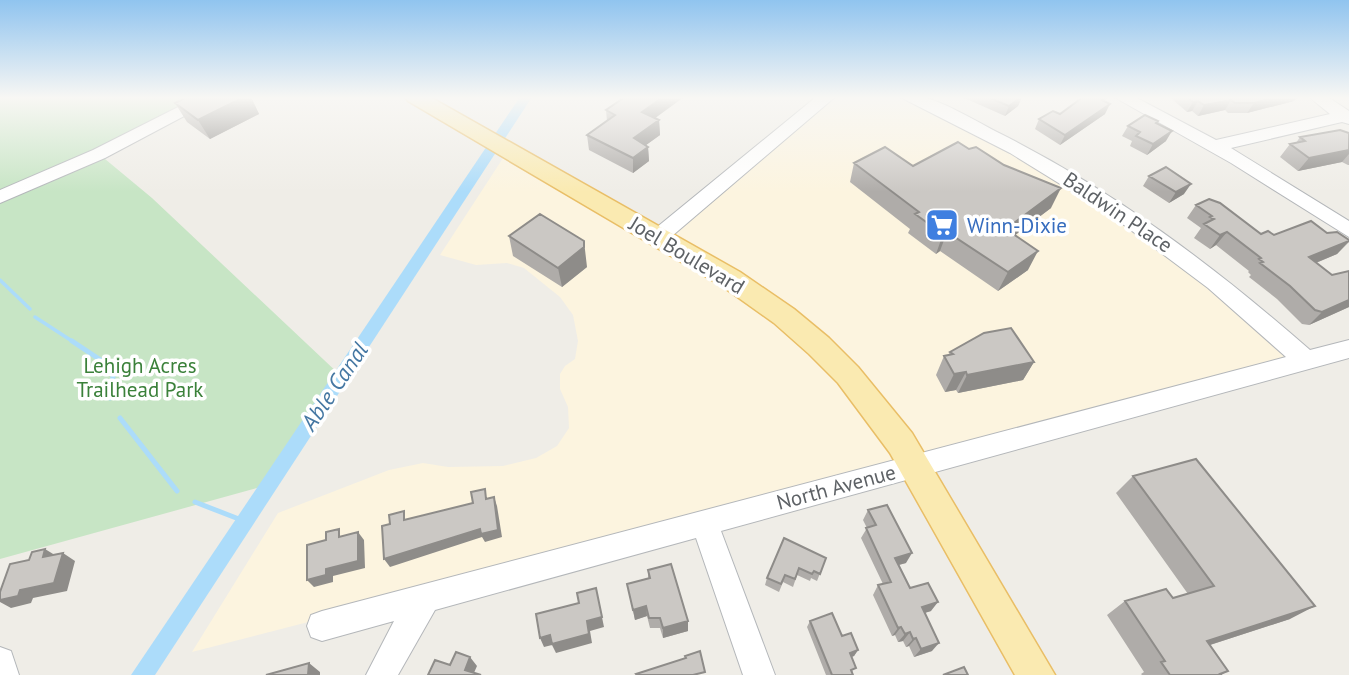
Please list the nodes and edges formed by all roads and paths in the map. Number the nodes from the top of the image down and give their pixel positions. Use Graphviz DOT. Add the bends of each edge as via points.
graph roads {
  1 [pos="150,128"];
  2 [pos="469,128"];
  3 [pos="789,128"];
  4 [pos="976,128"];
  5 [pos="1182,128"];
  6 [pos="1298,128"];
  7 [pos="1216,146"];
  8 [pos="0,197"];
  9 [pos="1349,230"];
  10 [pos="658,237"];
  11 [pos="1349,349"];
  12 [pos="1306,361"];
  13 [pos="916,466"];
  14 [pos="704,522"];
  15 [pos="426,598"];
  16 [pos="323,626"];
  17 [pos="0,662"];
  18 [pos="3,675"];
  19 [pos="382,675"];
  20 [pos="759,675"];
  21 [pos="1036,675"];
  1 -- 8 [label="street"];
  2 -- 10 [label="main road, Joel Boulevard"];
  3 -- 10 [label="street"];
  4 -- 12 [label="street, Baldwin Place" via="1093,193 1175,250"];
  5 -- 7 [label="street"];
  6 -- 7 [label="street"];
  7 -- 9 [label="street"];
  10 -- 13 [label="main road, Joel Boulevard" via="749,290 819,346 877,409"];
  11 -- 12 [label="street, North Avenue"];
  12 -- 13 [label="street, North Avenue"];
  13 -- 14 [label="street, North Avenue"];
  13 -- 21 [label="main road, Joel Boulevard"];
  14 -- 15 [label="street, North Avenue"];
  14 -- 20 [label="street"];
  15 -- 16 [label="street, North Avenue"];
  15 -- 19 [label="street"];
  17 -- 18 [label="street"];
}
